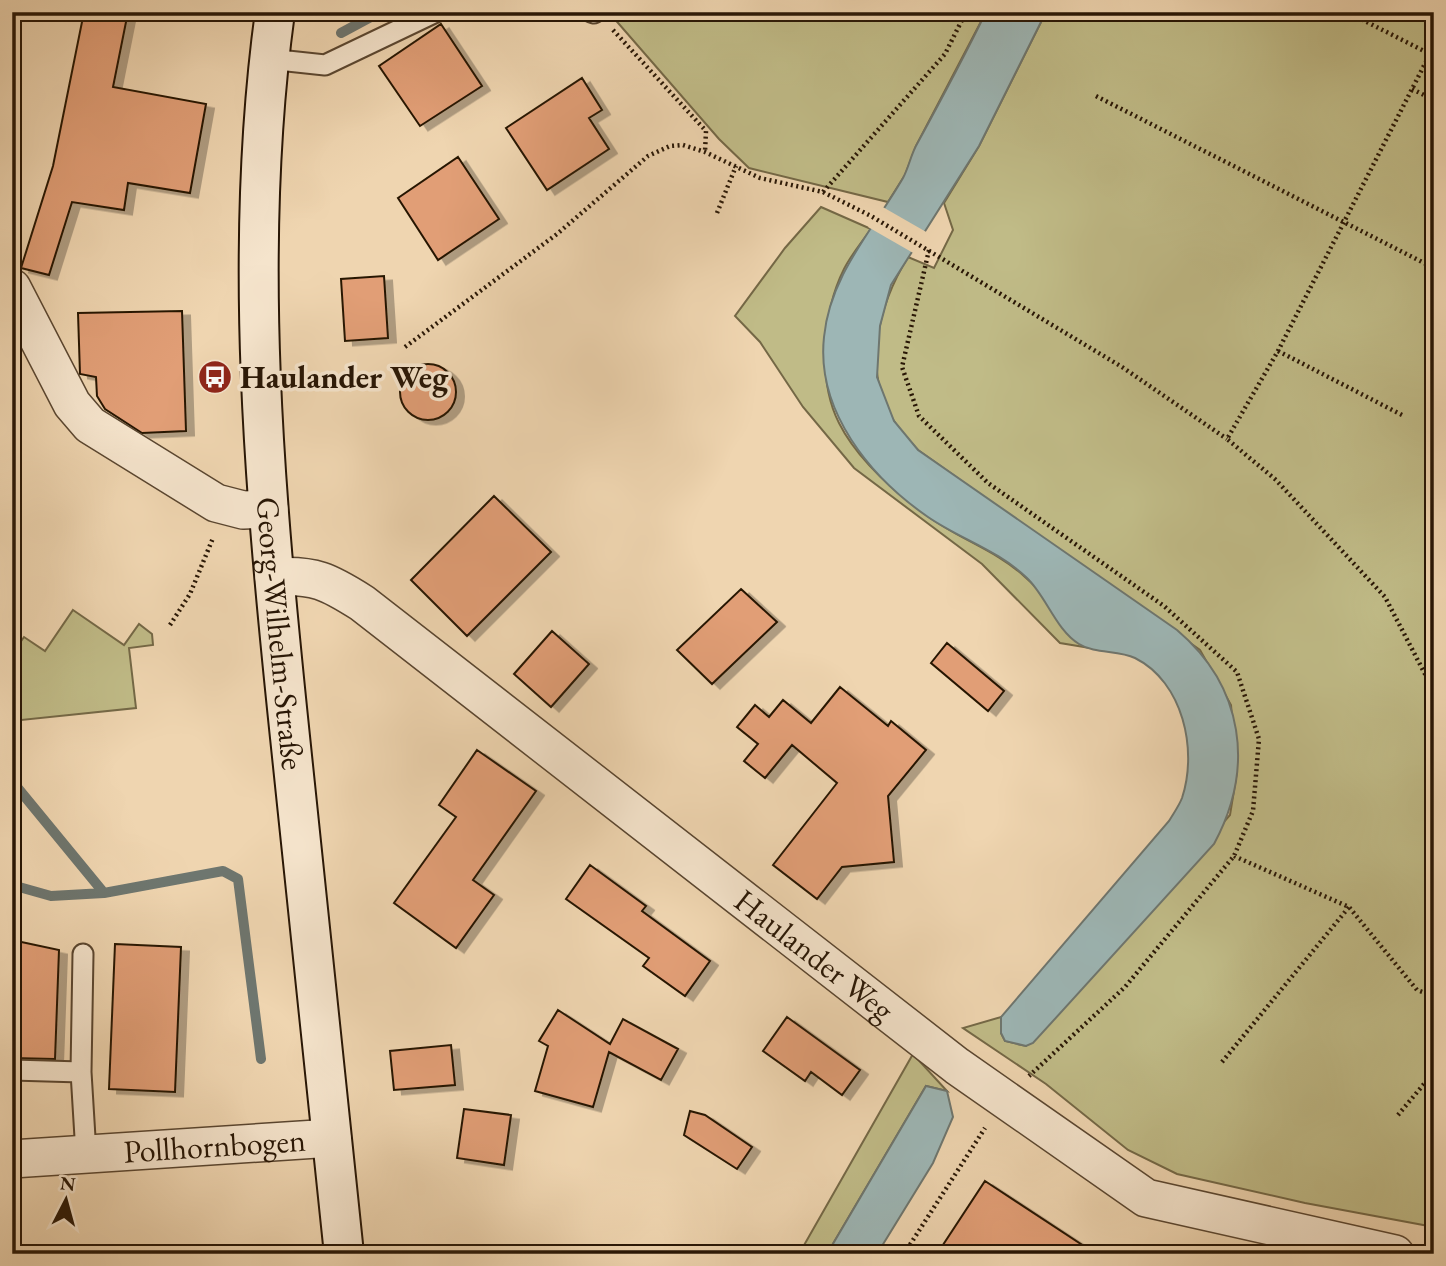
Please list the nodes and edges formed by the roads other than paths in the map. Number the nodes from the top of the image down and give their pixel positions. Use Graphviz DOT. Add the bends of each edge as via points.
graph roads {
  1 [pos="275,12"];
  2 [pos="436,12"];
  3 [pos="269,59"];
  4 [pos="12,288"];
  5 [pos="256,510"];
  6 [pos="274,577"];
  7 [pos="83,954"];
  8 [pos="12,1070"];
  9 [pos="81,1072"];
  10 [pos="332,1138"];
  11 [pos="86,1154"];
  12 [pos="12,1159"];
  13 [pos="344,1254"];
  14 [pos="1395,1254"];
  1 -- 3 [label="main road, Georg-Wilhelm-Straße"];
  2 -- 3 [label="lane" via="325,65"];
  3 -- 5 [label="main road, Georg-Wilhelm-Straße" via="260,177"];
  4 -- 5 [label="street" via="72,404 90,425 216,503"];
  5 -- 6 [label="main road, Georg-Wilhelm-Straße"];
  6 -- 10 [label="main road, Georg-Wilhelm-Straße"];
  6 -- 14 [label="street, Haulander Weg" via="310,575 362,603 1003,1101 1146,1198"];
  7 -- 9 [label="lane"];
  8 -- 9 [label="lane"];
  9 -- 11 [label="lane"];
  10 -- 11 [label="street, Pollhornbogen"];
  10 -- 13 [label="main road, Georg-Wilhelm-Straße"];
  11 -- 12 [label="street, Pollhornbogen"];
}
